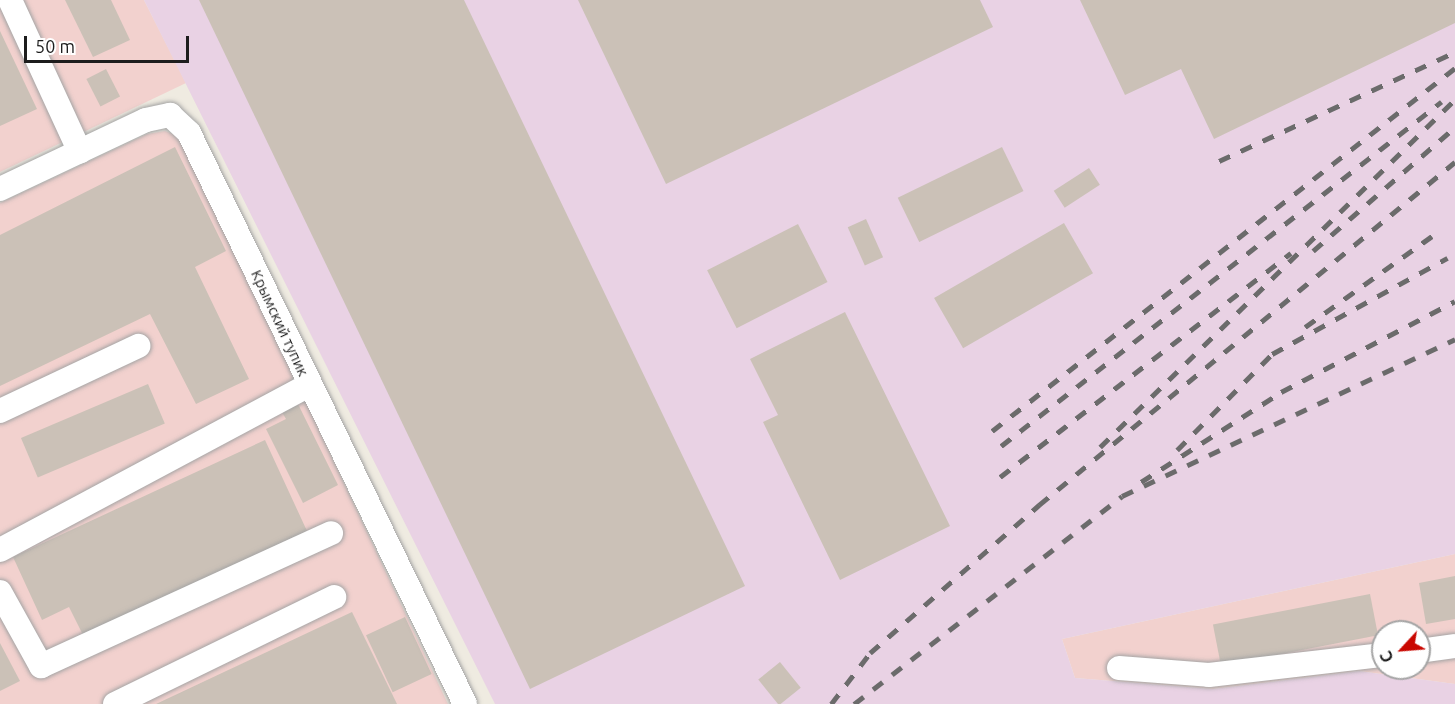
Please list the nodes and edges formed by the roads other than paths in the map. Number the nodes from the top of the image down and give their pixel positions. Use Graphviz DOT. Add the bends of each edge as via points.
graph roads {
  1 [pos="10,0"];
  2 [pos="80,152"];
  3 [pos="0,189"];
  4 [pos="138,346"];
  5 [pos="309,385"];
  6 [pos="0,411"];
  7 [pos="331,533"];
  8 [pos="0,550"];
  9 [pos="0,592"];
  10 [pos="334,597"];
  11 [pos="1455,646"];
  12 [pos="1431,649"];
  13 [pos="1371,656"];
  14 [pos="1119,668"];
  15 [pos="115,704"];
  16 [pos="465,704"];
  1 -- 2 [label="street"];
  2 -- 3 [label="street, Крымский тупик"];
  2 -- 5 [label="street, Крымский тупик" via="146,120 170,115 189,133"];
  4 -- 6 [label="street"];
  5 -- 8 [label="street"];
  5 -- 16 [label="street, Крымский тупик"];
  7 -- 9 [label="street" via="42,666"];
  10 -- 15 [label="street"];
  11 -- 12 [label="street"];
  13 -- 14 [label="street" via="1209,675"];
}
